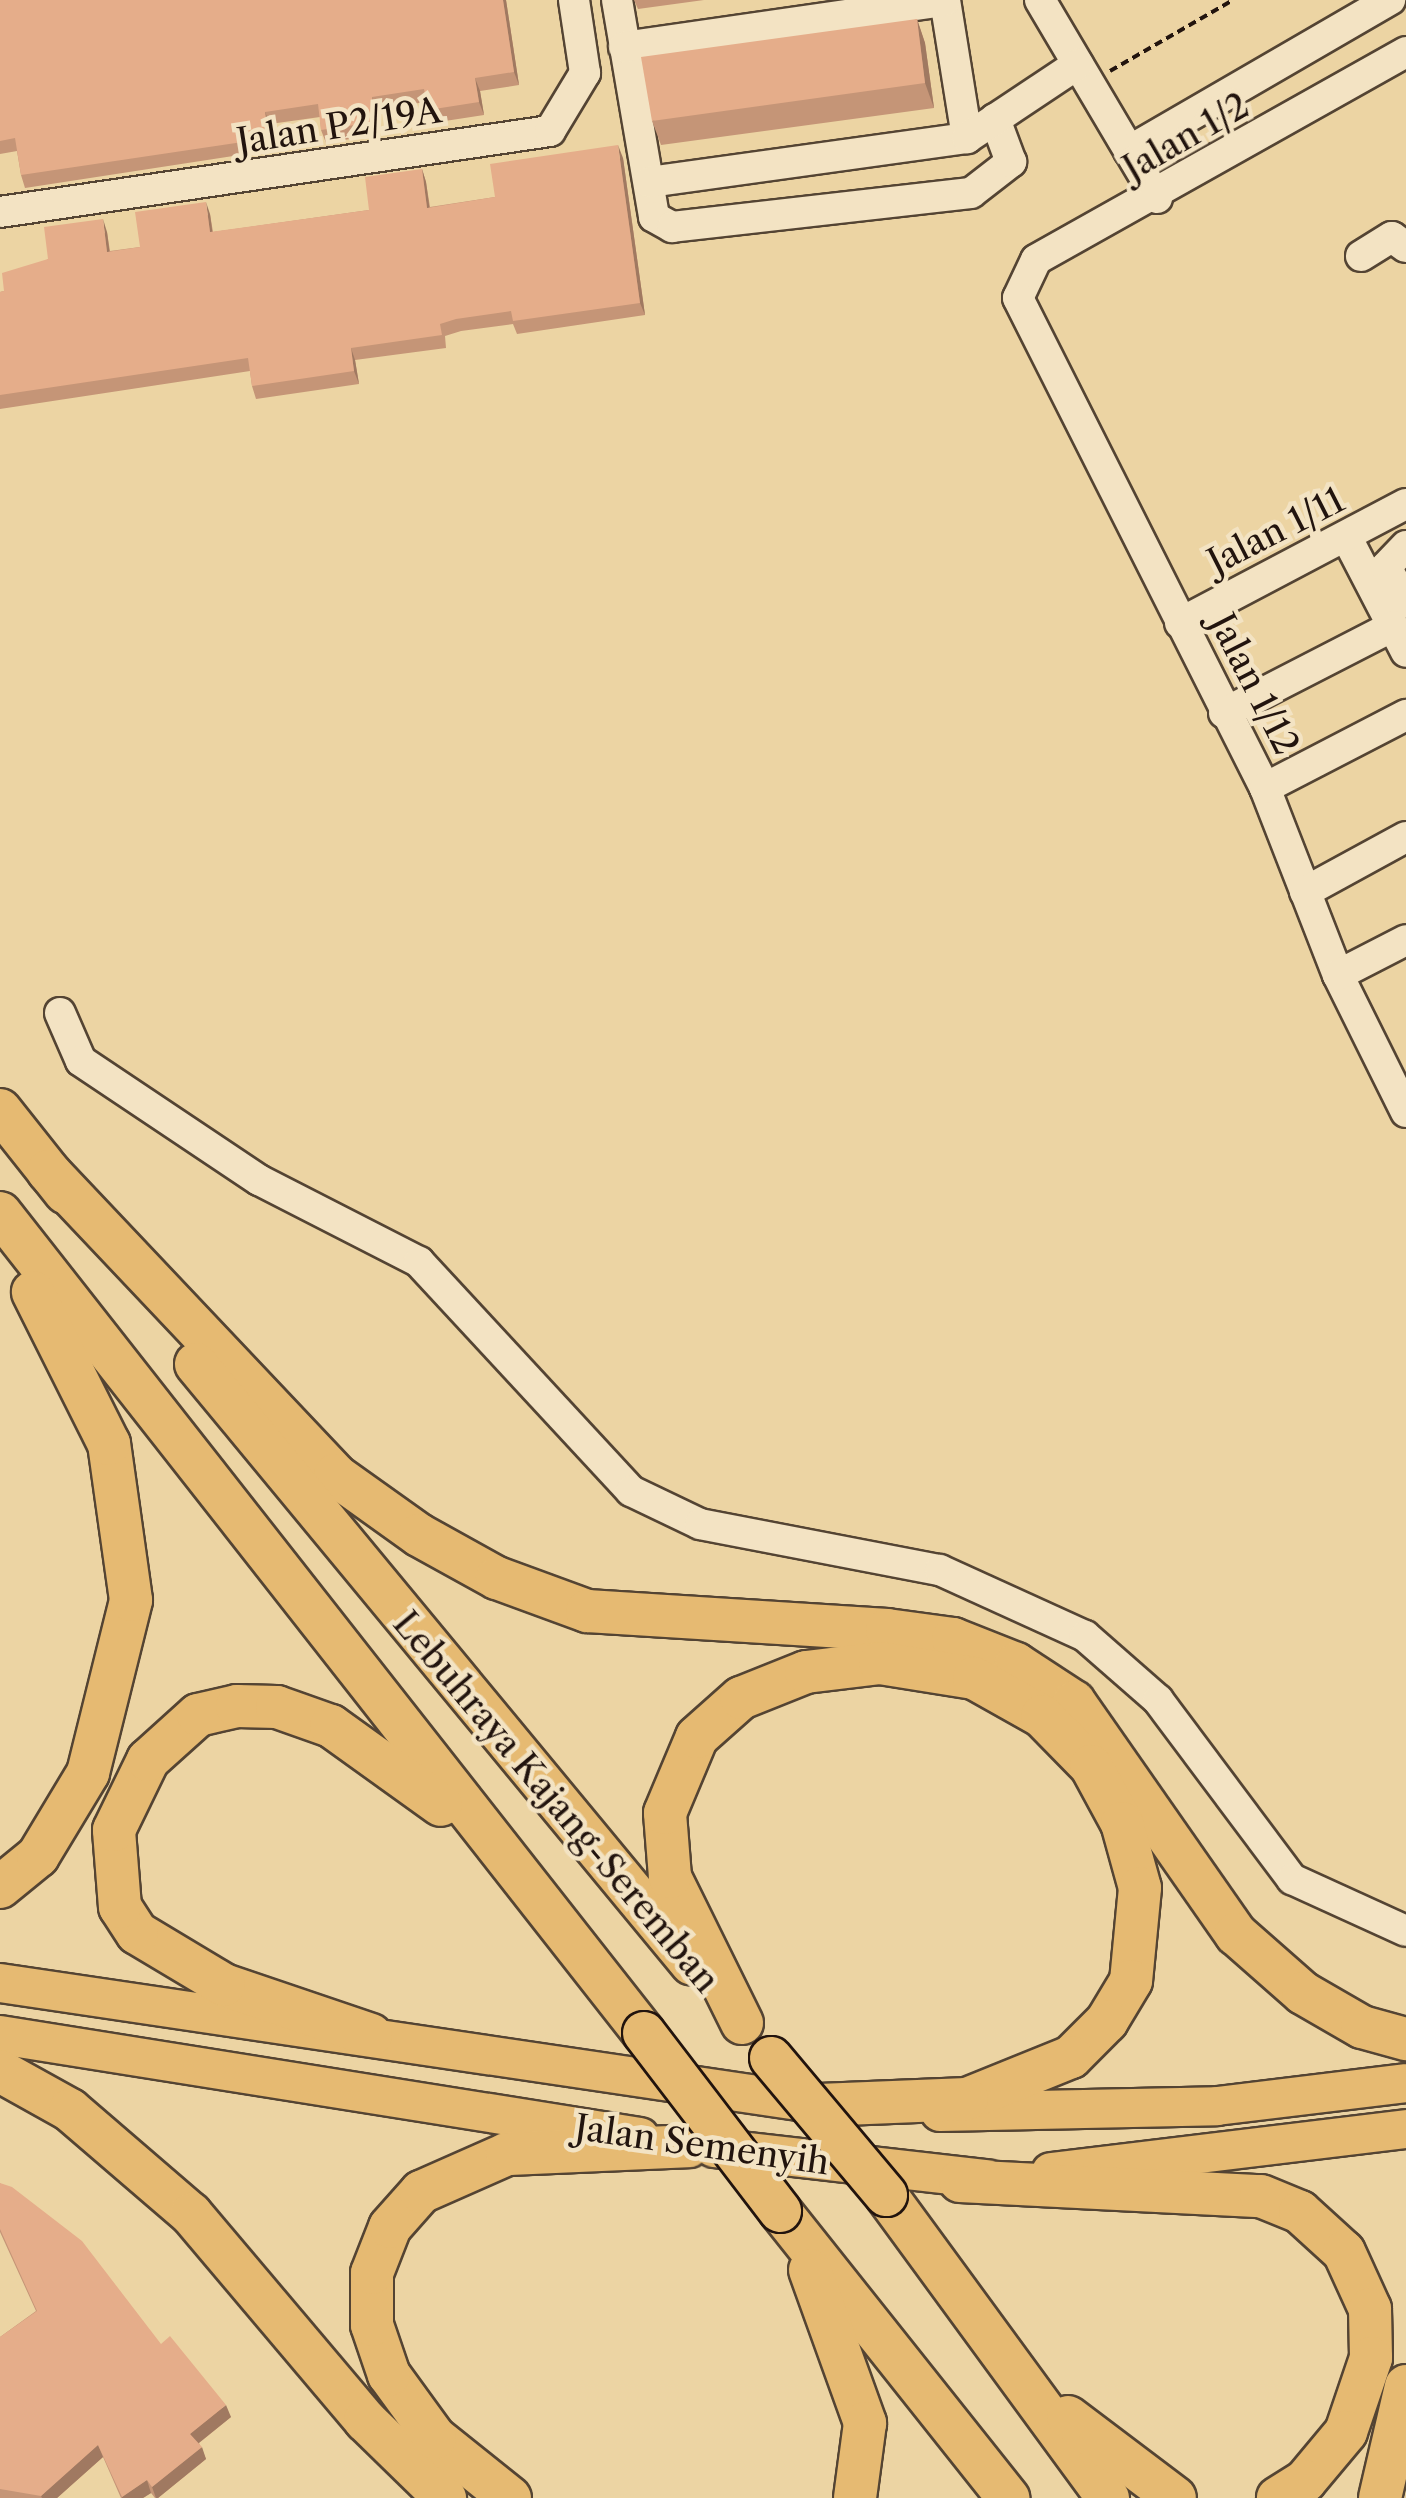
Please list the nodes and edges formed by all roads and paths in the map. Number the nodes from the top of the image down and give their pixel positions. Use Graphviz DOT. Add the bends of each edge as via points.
graph roads {
  1 [pos="574,0"];
  2 [pos="617,0"];
  3 [pos="945,0"];
  4 [pos="1233,0"];
  5 [pos="1047,2"];
  6 [pos="1381,2"];
  7 [pos="624,47"];
  8 [pos="1406,52"];
  9 [pos="1083,73"];
  10 [pos="995,119"];
  11 [pos="967,138"];
  12 [pos="1129,151"];
  13 [pos="649,182"];
  14 [pos="1157,198"];
  15 [pos="0,212"];
  16 [pos="1406,248"];
  17 [pos="1361,256"];
  18 [pos="1018,298"];
  19 [pos="1406,504"];
  20 [pos="1348,538"];
  21 [pos="1406,546"];
  22 [pos="1180,623"];
  23 [pos="1402,627"];
  24 [pos="1224,713"];
  25 [pos="1406,715"];
  26 [pos="1264,788"];
  27 [pos="1406,837"];
  28 [pos="1306,892"];
  29 [pos="1406,940"];
  30 [pos="1338,976"];
  31 [pos="60,1013"];
  32 [pos="1394,1059"];
  33 [pos="0,1110"];
  34 [pos="1406,1112"];
  35 [pos="48,1171"];
  36 [pos="0,1213"];
  37 [pos="0,1236"];
  38 [pos="486,1838"];
  39 [pos="0,1888"];
  40 [pos="1406,1931"];
  41 [pos="0,1984"];
  42 [pos="742,2024"];
  43 [pos="0,2035"];
  44 [pos="371,2035"];
  45 [pos="1406,2039"];
  46 [pos="0,2071"];
  47 [pos="1406,2084"];
  48 [pos="819,2105"];
  49 [pos="1406,2129"];
  50 [pos="689,2146"];
  51 [pos="960,2181"];
  52 [pos="791,2225"];
  53 [pos="1003,2356"];
  54 [pos="1406,2386"];
  55 [pos="445,2498"];
  56 [pos="510,2498"];
  57 [pos="856,2498"];
  58 [pos="1008,2498"];
  59 [pos="1108,2498"];
  60 [pos="1175,2498"];
  61 [pos="1278,2498"];
  62 [pos="1380,2498"];
  1 -- 15 [label="street, Jalan P2/19A" via="585,73 550,131"];
  2 -- 7 [label="street"];
  3 -- 7 [label="street"];
  3 -- 11 [label="street"];
  4 -- 9 [label="path"];
  5 -- 9 [label="street"];
  6 -- 12 [label="street"];
  7 -- 13 [label="street"];
  8 -- 14 [label="street, Jalan 1/2"];
  9 -- 10 [label="street"];
  9 -- 12 [label="street"];
  10 -- 11 [label="street"];
  10 -- 13 [label="street" via="1011,162 971,193 672,227 654,217"];
  11 -- 13 [label="street"];
  12 -- 14 [label="street"];
  14 -- 18 [label="street, Jalan 1/2" via="1036,260"];
  16 -- 17 [label="street" via="1392,237"];
  18 -- 22 [label="street, Jalan 1/12"];
  19 -- 20 [label="street, Jalan 1/11"];
  20 -- 22 [label="street, Jalan 1/11"];
  20 -- 23 [label="street"];
  21 -- 23 [label="street" via="1386,567"];
  22 -- 24 [label="street, Jalan 1/12"];
  23 -- 24 [label="street"];
  24 -- 26 [label="street, Jalan 1/12"];
  25 -- 26 [label="street"];
  26 -- 28 [label="street, Jalan 1/12"];
  27 -- 28 [label="street"];
  28 -- 30 [label="street, Jalan 1/12"];
  29 -- 30 [label="street"];
  30 -- 32 [label="street, Jalan 1/12"];
  31 -- 40 [label="street" via="80,1061 260,1180 419,1262 630,1490 700,1524 940,1570 1085,1636 1158,1700 1292,1879"];
  32 -- 34 [label="street, Jalan 1/12"];
  33 -- 35 [label="highway, Lebuhraya Kajang-Seremban"];
  35 -- 42 [label="highway, Lebuhraya Kajang-Seremban" via="287,1480"];
  35 -- 45 [label="highway" via="335,1475 419,1535 497,1578 587,1611 888,1630 953,1639 1016,1664 1074,1702 1236,1934 1303,1993 1362,2027"];
  36 -- 38 [label="highway, Lebuhraya Kajang-Seremban"];
  37 -- 39 [label="highway" via="77,1367 109,1444 132,1600 88,1773 38,1856"];
  38 -- 44 [label="highway" via="366,1747 278,1707 198,1715 131,1787 114,1830 113,1870 137,1933 224,1985"];
  38 -- 52 [label="highway, Lebuhraya Kajang-Seremban, bridge"];
  41 -- 44 [label="main road, Jalan Semenyih"];
  42 -- 48 [label="highway" via="670,1876 665,1813 696,1736 741,1698 806,1672 880,1663 974,1678 1042,1716 1091,1766 1122,1823 1140,1888 1142,1939 1107,2021 1072,2057 966,2099"];
  42 -- 53 [label="highway, Lebuhraya Kajang-Seremban, bridge" via="886,2195"];
  43 -- 50 [label="main road, Jalan Semenyih"];
  44 -- 48 [label="main road, Jalan Semenyih"];
  46 -- 55 [label="highway" via="70,2110 191,2214 365,2420"];
  47 -- 48 [label="main road, Jalan Semenyih" via="1217,2106 958,2113"];
  49 -- 51 [label="main road, Jalan Semenyih"];
  50 -- 51 [label="main road, Jalan Semenyih"];
  50 -- 56 [label="highway" via="506,2154 421,2192 390,2227 372,2273 372,2325 388,2375 435,2438"];
  51 -- 61 [label="highway" via="1261,2196 1300,2212 1344,2252 1370,2309 1372,2358 1346,2432"];
  52 -- 57 [label="highway" via="865,2423"];
  52 -- 58 [label="highway, Lebuhraya Kajang-Seremban"];
  53 -- 59 [label="highway, Lebuhraya Kajang-Seremban"];
  53 -- 60 [label="highway"];
  54 -- 62 [label="highway"];
}
